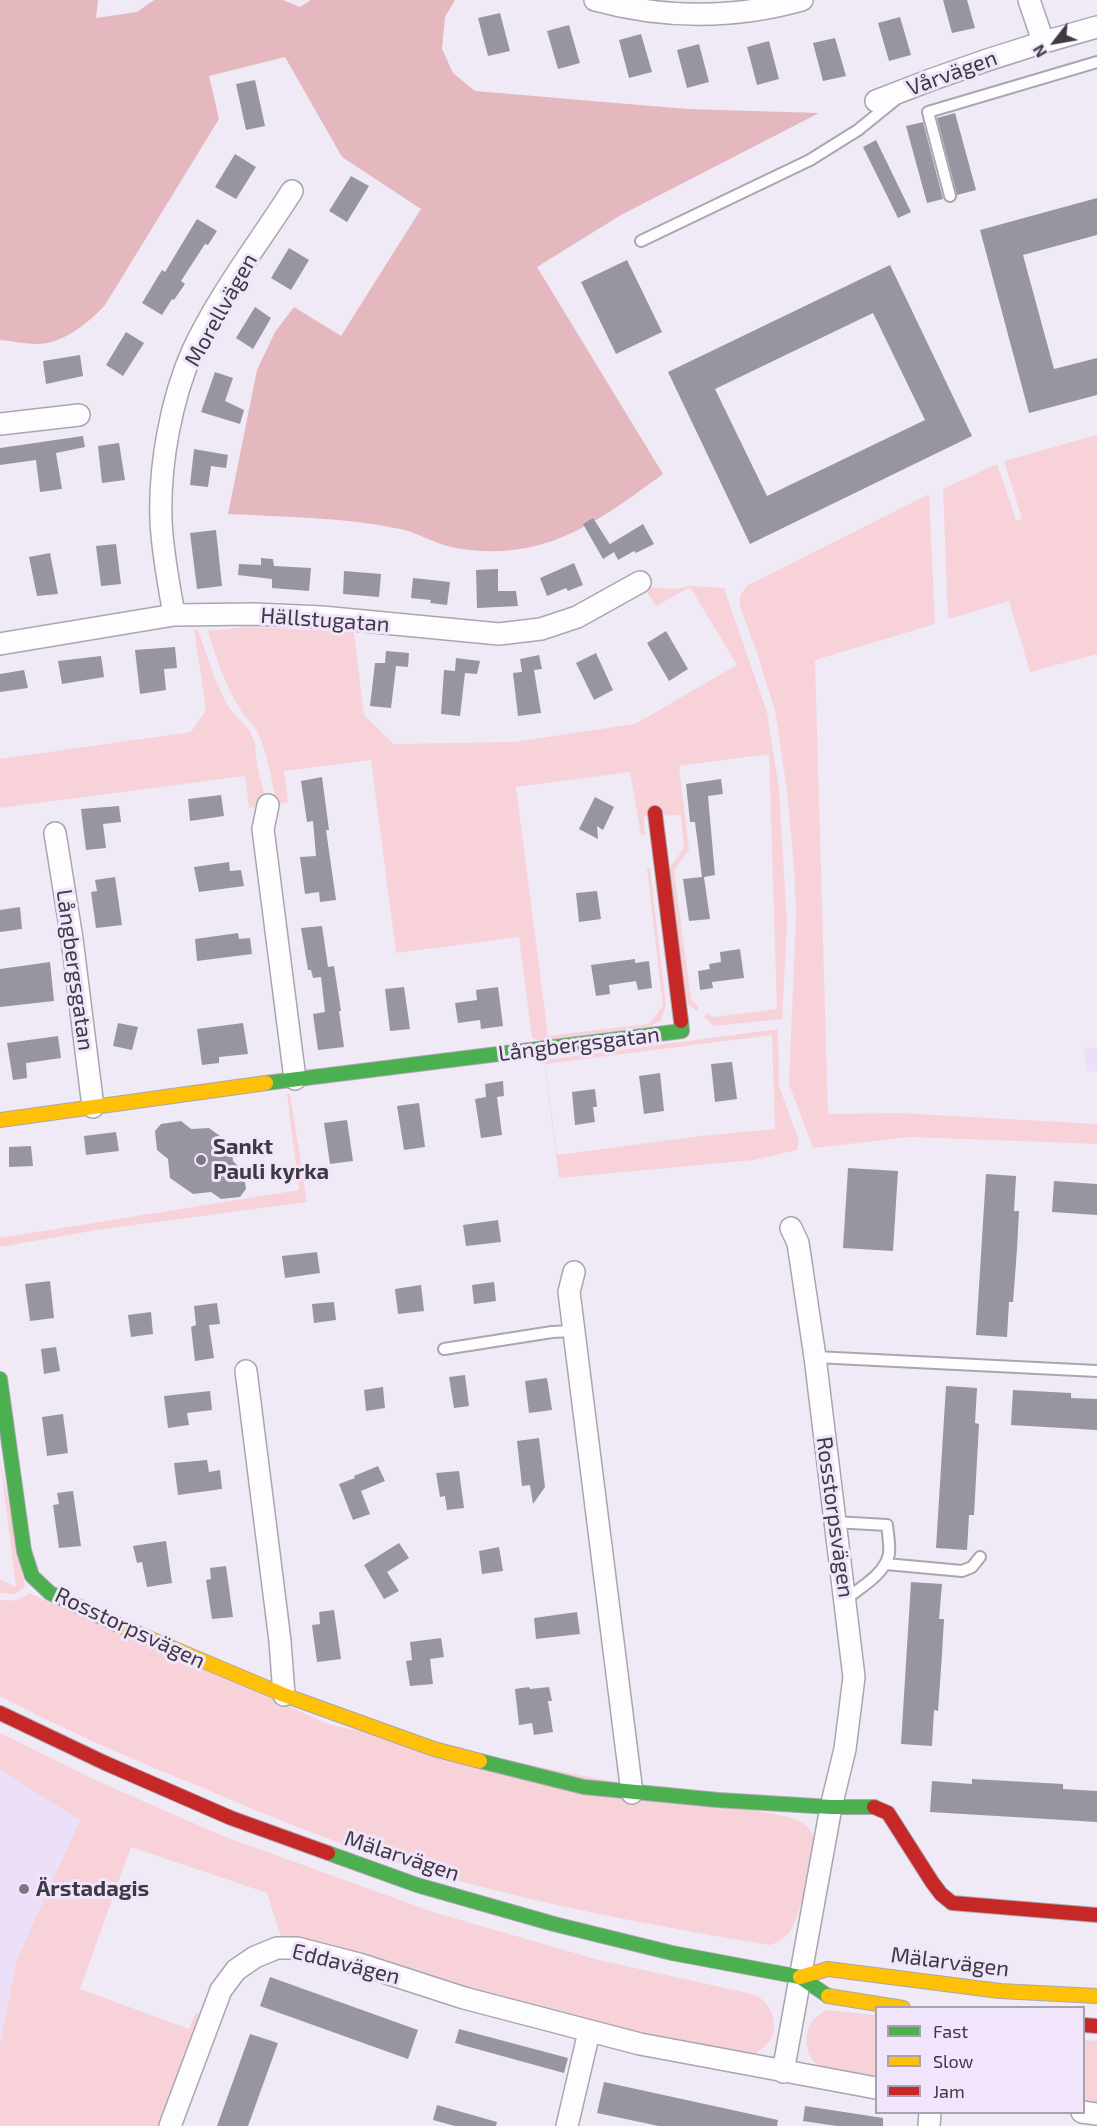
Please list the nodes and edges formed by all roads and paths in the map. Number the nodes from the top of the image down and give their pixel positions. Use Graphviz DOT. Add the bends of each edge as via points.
graph roads {
  1 [pos="595,0"];
  2 [pos="802,0"];
  3 [pos="1029,0"];
  4 [pos="1097,27"];
  5 [pos="1042,41"];
  6 [pos="1097,62"];
  7 [pos="911,87"];
  8 [pos="876,101"];
  9 [pos="292,191"];
  10 [pos="950,196"];
  11 [pos="641,241"];
  12 [pos="79,415"];
  13 [pos="0,424"];
  14 [pos="640,582"];
  15 [pos="174,615"];
  16 [pos="0,644"];
  17 [pos="268,804"];
  18 [pos="655,813"];
  19 [pos="56,833"];
  20 [pos="295,1080"];
  21 [pos="93,1107"];
  22 [pos="0,1120"];
  23 [pos="790,1228"];
  24 [pos="574,1272"];
  25 [pos="573,1331"];
  26 [pos="444,1348"];
  27 [pos="815,1357"];
  28 [pos="246,1371"];
  29 [pos="1097,1371"];
  30 [pos="0,1378"];
  31 [pos="834,1522"];
  32 [pos="980,1557"];
  33 [pos="886,1564"];
  34 [pos="846,1599"];
  35 [pos="284,1695"];
  36 [pos="3,1714"];
  37 [pos="632,1792"];
  38 [pos="831,1807"];
  39 [pos="1097,1915"];
  40 [pos="800,1977"];
  41 [pos="1097,1996"];
  42 [pos="896,2006"];
  43 [pos="589,2032"];
  44 [pos="783,2072"];
  45 [pos="875,2088"];
  46 [pos="170,2126"];
  47 [pos="567,2126"];
  1 -- 2 [label="street" via="675,14 721,14 770,9"];
  3 -- 5 [label="street"];
  4 -- 5 [label="street, Vårvägen"];
  5 -- 7 [label="street, Vårvägen"];
  6 -- 10 [label="lane" via="928,112"];
  7 -- 8 [label="street, Vårvägen"];
  7 -- 11 [label="lane" via="858,130 810,160"];
  9 -- 15 [label="street, Morellvägen" via="207,325 193,351 174,406 164,463 161,520"];
  12 -- 13 [label="street"];
  14 -- 15 [label="street, Hällstugatan" via="577,617 541,629 499,634 322,618"];
  15 -- 16 [label="street, Hällstugatan"];
  17 -- 20 [label="street" via="263,829"];
  18 -- 20 [label="street, Långbergsgatan" via="682,1031"];
  19 -- 21 [label="street, Långbergsgatan"];
  20 -- 21 [label="street, Långbergsgatan"];
  21 -- 22 [label="street, Långbergsgatan"];
  23 -- 27 [label="street, Rosstorpsvägen" via="798,1244"];
  24 -- 25 [label="street" via="569,1292"];
  25 -- 26 [label="lane"];
  25 -- 37 [label="street"];
  27 -- 29 [label="lane"];
  27 -- 31 [label="street, Rosstorpsvägen"];
  28 -- 35 [label="street"];
  30 -- 35 [label="street, Rosstorpsvägen" via="24,1551 32,1576 50,1593"];
  31 -- 33 [label="lane" via="887,1525"];
  31 -- 34 [label="street, Rosstorpsvägen"];
  32 -- 33 [label="lane" via="972,1568 962,1571"];
  33 -- 34 [label="lane"];
  34 -- 38 [label="street, Rosstorpsvägen" via="854,1677 845,1749"];
  35 -- 37 [label="street, Rosstorpsvägen" via="434,1749 584,1787"];
  36 -- 40 [label="street, Mälarvägen" via="231,1818 417,1886 672,1953"];
  37 -- 38 [label="street, Rosstorpsvägen"];
  38 -- 39 [label="street, Rosstorpsvägen" via="869,1806 888,1813 932,1882 952,1903"];
  38 -- 40 [label="street, Rosstorpsvägen"];
  40 -- 41 [label="street, Mälarvägen" via="828,1969 1000,1990"];
  40 -- 42 [label="street, Mälarvägen" via="828,1996"];
  40 -- 44 [label="street"];
  43 -- 44 [label="street, Eddavägen"];
  43 -- 46 [label="street, Eddavägen" via="358,1964 297,1948 277,1948 236,1970 221,1990"];
  43 -- 47 [label="street"];
  44 -- 45 [label="street, Eddavägen"];
}
